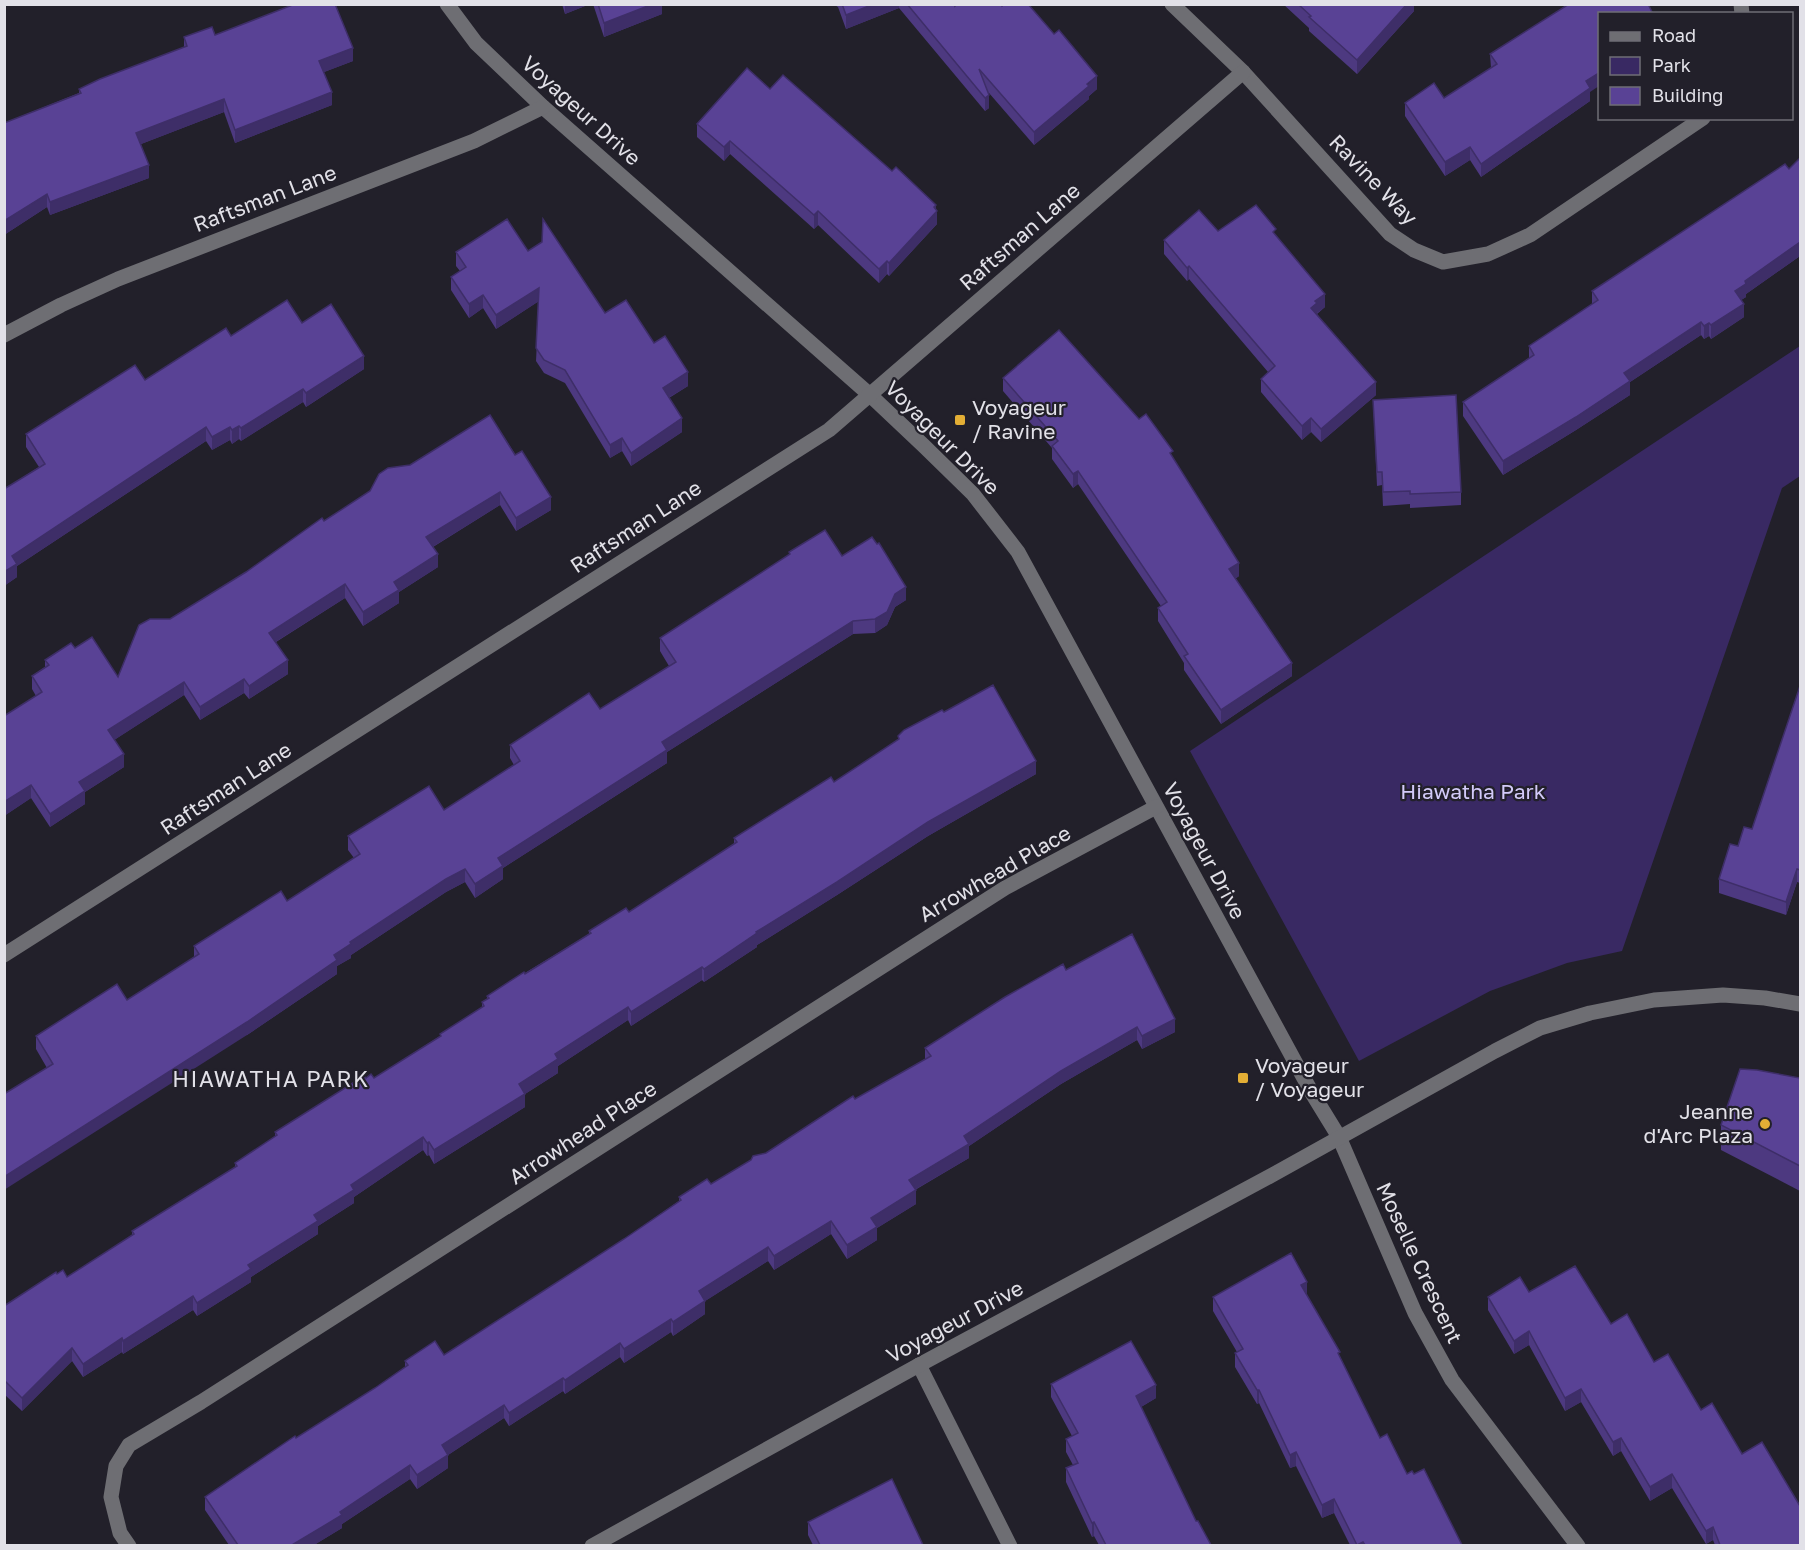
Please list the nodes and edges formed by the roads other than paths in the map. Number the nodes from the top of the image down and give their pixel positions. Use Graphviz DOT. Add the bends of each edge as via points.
graph roads {
  1 [pos="447,4"];
  2 [pos="1172,4"];
  3 [pos="1243,72"];
  4 [pos="543,107"];
  5 [pos="1699,120"];
  6 [pos="4,336"];
  7 [pos="870,395"];
  8 [pos="1156,807"];
  9 [pos="4,955"];
  10 [pos="1800,1004"];
  11 [pos="1339,1137"];
  12 [pos="919,1365"];
  13 [pos="129,1545"];
  14 [pos="592,1545"];
  15 [pos="1010,1545"];
  16 [pos="1578,1545"];
  1 -- 4 [label="street, Voyageur Drive" via="476,43"];
  2 -- 3 [label="street, Ravine Way"];
  3 -- 5 [label="street, Ravine Way" via="1390,234 1443,262 1488,254 1530,235"];
  3 -- 7 [label="street, Raftsman Lane"];
  4 -- 6 [label="street, Raftsman Lane" via="474,141 118,279"];
  4 -- 7 [label="street, Voyageur Drive"];
  7 -- 8 [label="street, Voyageur Drive" via="974,494 1018,552"];
  7 -- 9 [label="street, Raftsman Lane" via="829,430"];
  8 -- 11 [label="street, Voyageur Drive"];
  8 -- 13 [label="street, Arrowhead Place" via="1005,888 129,1445 116,1466 111,1497 120,1533"];
  10 -- 11 [label="street, Voyageur Drive" via="1723,995 1654,1000 1590,1013 1540,1028"];
  11 -- 12 [label="street, Voyageur Drive"];
  11 -- 16 [label="street, Moselle Crescent" via="1414,1313 1452,1380"];
  12 -- 14 [label="street, Voyageur Drive"];
  12 -- 15 [label="street"];
}
